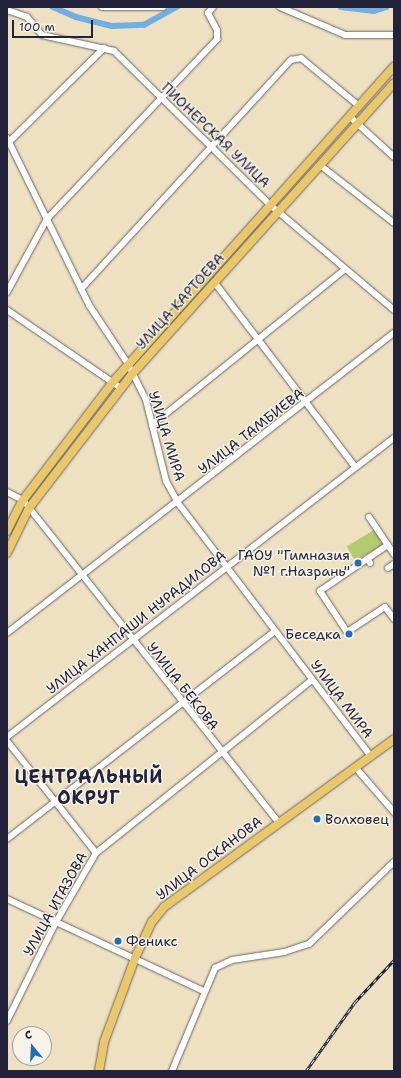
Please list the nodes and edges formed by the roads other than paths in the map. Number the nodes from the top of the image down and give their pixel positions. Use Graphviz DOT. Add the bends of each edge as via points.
graph roads {
  1 [pos="102,7"];
  2 [pos="163,7"];
  3 [pos="213,7"];
  4 [pos="280,7"];
  5 [pos="121,8"];
  6 [pos="7,10"];
  7 [pos="394,34"];
  8 [pos="104,48"];
  9 [pos="394,67"];
  10 [pos="394,83"];
  11 [pos="161,99"];
  12 [pos="359,106"];
  13 [pos="349,116"];
  14 [pos="358,123"];
  15 [pos="8,140"];
  16 [pos="212,149"];
  17 [pos="394,157"];
  18 [pos="320,165"];
  19 [pos="269,204"];
  20 [pos="278,212"];
  21 [pos="47,219"];
  22 [pos="394,222"];
  23 [pos="346,269"];
  24 [pos="215,283"];
  25 [pos="81,289"];
  26 [pos="7,292"];
  27 [pos="7,310"];
  28 [pos="394,310"];
  29 [pos="394,333"];
  30 [pos="258,338"];
  31 [pos="128,364"];
  32 [pos="133,373"];
  33 [pos="112,383"];
  34 [pos="121,388"];
  35 [pos="306,403"];
  36 [pos="152,425"];
  37 [pos="394,438"];
  38 [pos="355,467"];
  39 [pos="7,492"];
  40 [pos="23,500"];
  41 [pos="178,503"];
  42 [pos="29,508"];
  43 [pos="369,517"];
  44 [pos="7,531"];
  45 [pos="388,545"];
  46 [pos="7,553"];
  47 [pos="394,554"];
  48 [pos="226,566"];
  49 [pos="81,576"];
  50 [pos="394,619"];
  51 [pos="275,631"];
  52 [pos="7,633"];
  53 [pos="132,641"];
  54 [pos="312,680"];
  55 [pos="182,704"];
  56 [pos="7,737"];
  57 [pos="394,739"];
  58 [pos="7,741"];
  59 [pos="221,753"];
  60 [pos="371,756"];
  61 [pos="355,767"];
  62 [pos="55,801"];
  63 [pos="394,812"];
  64 [pos="279,823"];
  65 [pos="7,839"];
  66 [pos="96,853"];
  67 [pos="394,862"];
  68 [pos="7,899"];
  69 [pos="56,922"];
  70 [pos="135,958"];
  71 [pos="203,991"];
  72 [pos="7,1021"];
  73 [pos="99,1071"];
  74 [pos="172,1071"];
  1 -- 5 [label="street"];
  2 -- 5 [label="street"];
  3 -- 11 [label="street" via="208,13 217,30 217,39"];
  4 -- 7 [label="street" via="331,31 355,37"];
  6 -- 8 [label="street, ПИОНЕРСКАЯ УЛИЦА" via="27,17 42,35"];
  8 -- 11 [label="street, ПИОНЕРСКАЯ УЛИЦА" via="114,51"];
  8 -- 15 [label="street"];
  9 -- 12 [label="main road, УЛИЦА КАРТОЕВА"];
  10 -- 14 [label="main road, УЛИЦА КАРТОЕВА"];
  11 -- 16 [label="street, ПИОНЕРСКАЯ УЛИЦА"];
  11 -- 21 [label="street"];
  12 -- 13 [label="main road, УЛИЦА КАРТОЕВА"];
  12 -- 16 [label="street" via="296,58"];
  13 -- 14 [label="street"];
  13 -- 19 [label="main road, УЛИЦА КАРТОЕВА"];
  14 -- 17 [label="street"];
  14 -- 18 [label="main road, УЛИЦА КАРТОЕВА"];
  15 -- 21 [label="street, УЛИЦА МИРА"];
  16 -- 19 [label="street, ПИОНЕРСКАЯ УЛИЦА"];
  16 -- 25 [label="street"];
  18 -- 20 [label="main road, УЛИЦА КАРТОЕВА"];
  18 -- 22 [label="street"];
  19 -- 20 [label="street, ПИОНЕРСКАЯ УЛИЦА"];
  19 -- 31 [label="main road, УЛИЦА КАРТОЕВА"];
  20 -- 23 [label="street, ПИОНЕРСКАЯ УЛИЦА"];
  20 -- 24 [label="main road, УЛИЦА КАРТОЕВА"];
  21 -- 25 [label="street, УЛИЦА МИРА"];
  21 -- 26 [label="street"];
  23 -- 28 [label="street, ПИОНЕРСКАЯ УЛИЦА"];
  23 -- 30 [label="street"];
  24 -- 30 [label="street"];
  24 -- 32 [label="main road, УЛИЦА КАРТОЕВА"];
  25 -- 31 [label="street, УЛИЦА МИРА"];
  27 -- 33 [label="street"];
  29 -- 35 [label="street, УЛИЦА ТАМБИЕВА"];
  30 -- 35 [label="street"];
  30 -- 36 [label="street"];
  31 -- 32 [label="street, УЛИЦА МИРА"];
  31 -- 33 [label="main road, УЛИЦА КАРТОЕВА"];
  32 -- 34 [label="main road, УЛИЦА КАРТОЕВА"];
  32 -- 36 [label="street, УЛИЦА МИРА" via="146,400"];
  33 -- 34 [label="street"];
  33 -- 40 [label="main road, УЛИЦА КАРТОЕВА"];
  34 -- 42 [label="main road, УЛИЦА КАРТОЕВА"];
  35 -- 38 [label="street"];
  35 -- 41 [label="street, УЛИЦА ТАМБИЕВА"];
  36 -- 41 [label="street, УЛИЦА МИРА" via="166,481"];
  37 -- 38 [label="street, УЛИЦА ХАНПАШИ НУРАДИЛОВА"];
  38 -- 48 [label="street, УЛИЦА ХАНПАШИ НУРАДИЛОВА"];
  39 -- 40 [label="street, УЛИЦА БЕКОВА"];
  40 -- 42 [label="street, УЛИЦА БЕКОВА"];
  40 -- 44 [label="main road, УЛИЦА КАРТОЕВА"];
  41 -- 48 [label="street, УЛИЦА МИРА"];
  41 -- 49 [label="street, УЛИЦА ТАМБИЕВА"];
  42 -- 46 [label="main road, УЛИЦА КАРТОЕВА"];
  42 -- 49 [label="street, УЛИЦА БЕКОВА"];
  43 -- 45 [label="street"];
  45 -- 47 [label="street"];
  45 -- 50 [label="street" via="368,561 320,591 347,632 385,607"];
  48 -- 51 [label="street, УЛИЦА МИРА"];
  48 -- 53 [label="street, УЛИЦА ХАНПАШИ НУРАДИЛОВА"];
  49 -- 52 [label="street, УЛИЦА ТАМБИЕВА"];
  49 -- 53 [label="street, УЛИЦА БЕКОВА"];
  51 -- 54 [label="street, УЛИЦА МИРА"];
  51 -- 55 [label="street"];
  53 -- 55 [label="street, УЛИЦА БЕКОВА"];
  53 -- 56 [label="street, УЛИЦА ХАНПАШИ НУРАДИЛОВА"];
  54 -- 59 [label="street, УЛИЦА ИТАЗОВА"];
  54 -- 60 [label="street, УЛИЦА МИРА"];
  55 -- 59 [label="street, УЛИЦА БЕКОВА"];
  55 -- 62 [label="street"];
  57 -- 60 [label="main road, УЛИЦА ОСКАНОВА"];
  58 -- 62 [label="street"];
  59 -- 64 [label="street, УЛИЦА БЕКОВА"];
  59 -- 66 [label="street, УЛИЦА ИТАЗОВА"];
  60 -- 61 [label="main road, УЛИЦА ОСКАНОВА"];
  61 -- 63 [label="street"];
  61 -- 64 [label="main road, УЛИЦА ОСКАНОВА"];
  62 -- 65 [label="street"];
  62 -- 66 [label="street"];
  64 -- 70 [label="main road, УЛИЦА ОСКАНОВА" via="164,907 152,922"];
  66 -- 69 [label="street, УЛИЦА ИТАЗОВА"];
  67 -- 71 [label="street" via="309,944 223,964 215,968"];
  68 -- 69 [label="street"];
  69 -- 70 [label="street"];
  69 -- 72 [label="street, УЛИЦА ИТАЗОВА"];
  70 -- 71 [label="street"];
  70 -- 73 [label="main road, УЛИЦА ОСКАНОВА" via="104,1042"];
  71 -- 74 [label="street"];
}
